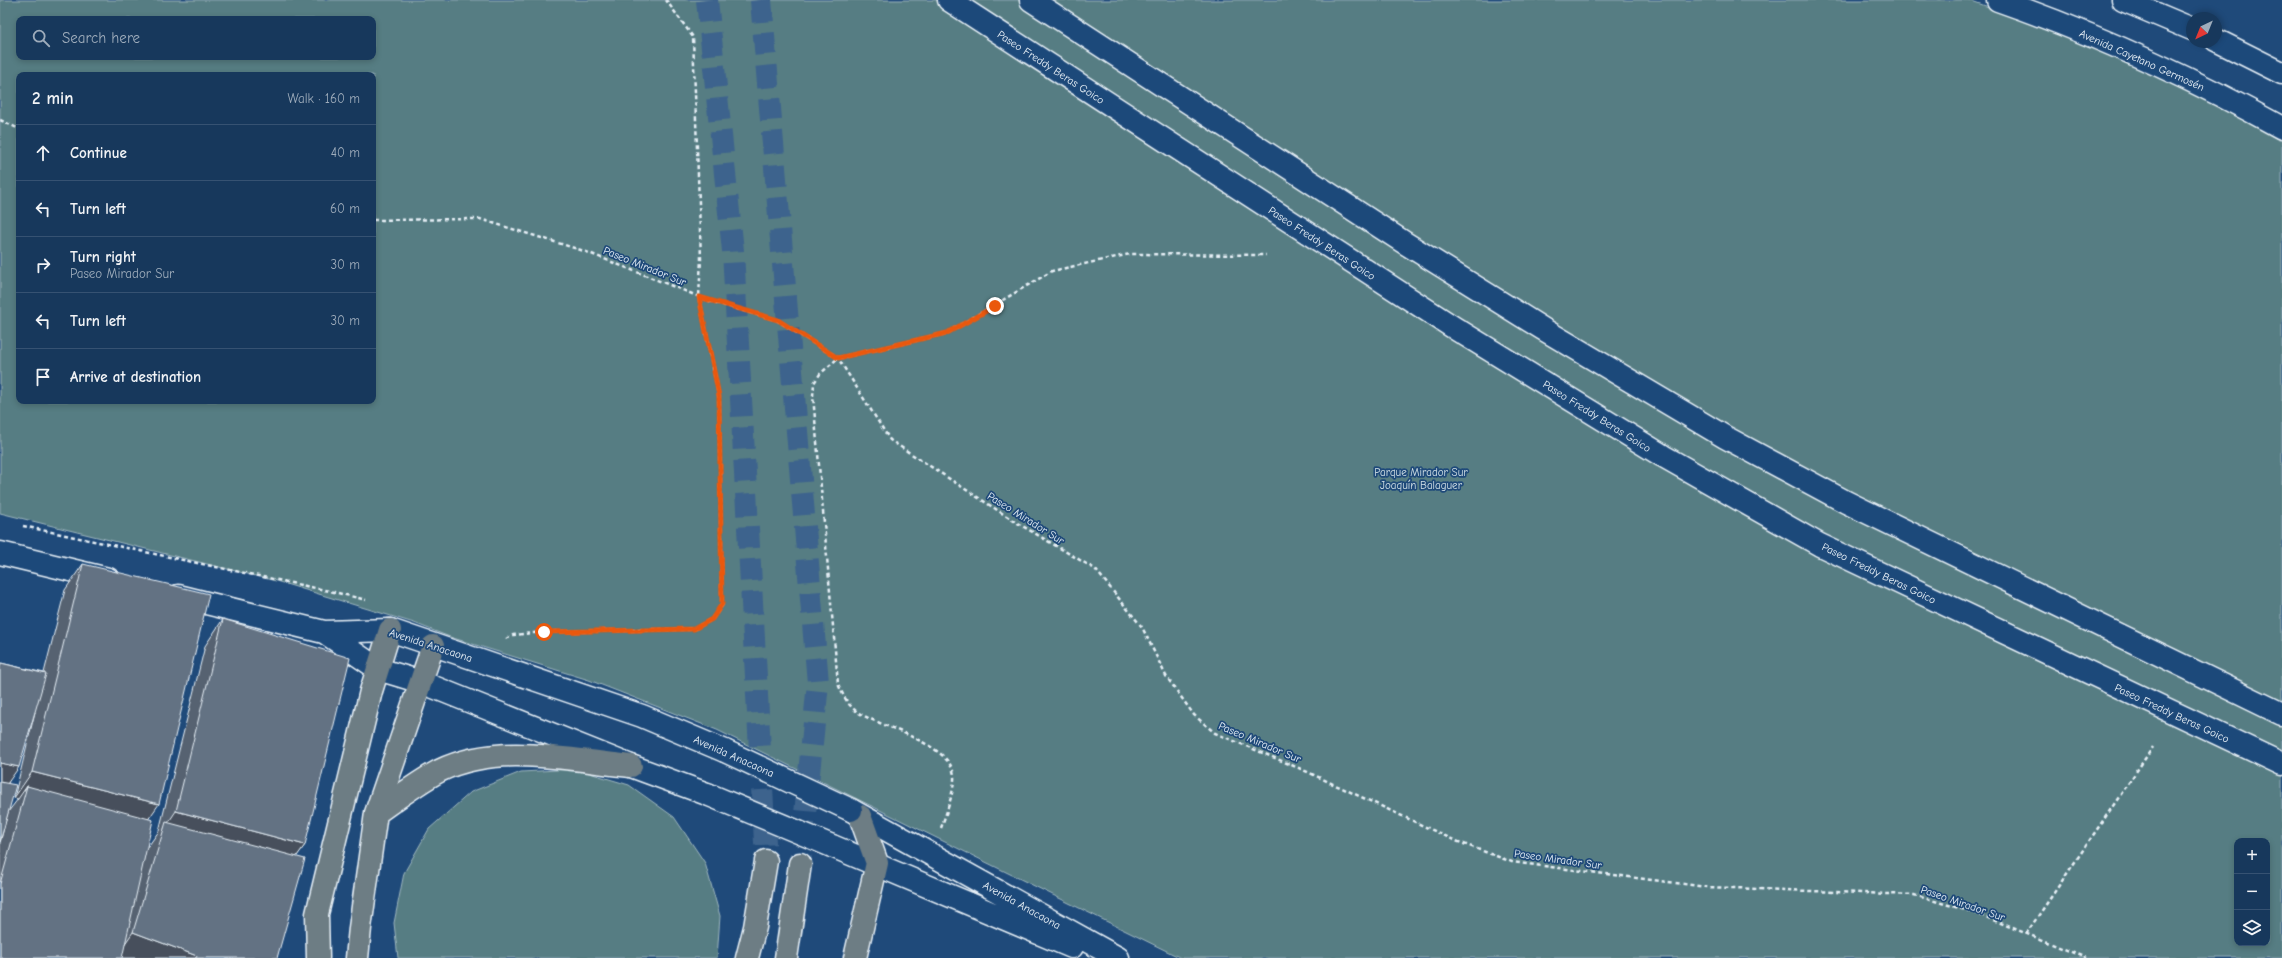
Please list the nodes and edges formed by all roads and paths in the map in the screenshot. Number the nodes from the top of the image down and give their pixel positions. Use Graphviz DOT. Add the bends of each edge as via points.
graph roads {
  1 [pos="666,0"];
  2 [pos="949,0"];
  3 [pos="1031,0"];
  4 [pos="1998,0"];
  5 [pos="2123,0"];
  6 [pos="2186,26"];
  7 [pos="2222,43"];
  8 [pos="2282,73"];
  9 [pos="0,120"];
  10 [pos="16,128"];
  11 [pos="2282,128"];
  12 [pos="376,220"];
  13 [pos="1266,255"];
  14 [pos="699,297"];
  15 [pos="838,358"];
  16 [pos="16,525"];
  17 [pos="0,553"];
  18 [pos="124,583"];
  19 [pos="155,590"];
  20 [pos="370,602"];
  21 [pos="390,630"];
  22 [pos="324,632"];
  23 [pos="501,641"];
  24 [pos="433,646"];
  25 [pos="378,670"];
  26 [pos="421,682"];
  27 [pos="2282,714"];
  28 [pos="2153,747"];
  29 [pos="2282,764"];
  30 [pos="631,766"];
  31 [pos="376,813"];
  32 [pos="856,813"];
  33 [pos="931,854"];
  34 [pos="766,861"];
  35 [pos="877,863"];
  36 [pos="800,864"];
  37 [pos="2026,934"];
  38 [pos="318,958"];
  39 [pos="357,958"];
  40 [pos="747,958"];
  41 [pos="786,958"];
  42 [pos="855,958"];
  43 [pos="1098,958"];
  44 [pos="1118,958"];
  45 [pos="2086,958"];
  1 -- 14 [label="path" via="693,37 701,259"];
  2 -- 29 [label="street, Paseo Freddy Beras Goico" via="1456,329 1663,456 1820,545"];
  3 -- 27 [label="street" via="1405,243 1724,438 1846,502"];
  4 -- 11 [label="street, Avenida Cayetano Germosén" via="2100,40 2239,104"];
  5 -- 6 [label="street"];
  7 -- 8 [label="street"];
  9 -- 10 [label="path"];
  12 -- 14 [label="path, Paseo Mirador Sur" via="480,219 584,251"];
  13 -- 15 [label="path" via="1130,254 1052,271 947,333"];
  14 -- 15 [label="path, Paseo Mirador Sur" via="778,320"];
  14 -- 23 [label="path" via="719,396 722,604 712,619 694,629 544,632 513,635"];
  15 -- 33 [label="path" via="814,383 813,396 838,684 845,700 858,713 939,750 951,764 955,780"];
  15 -- 37 [label="path, Paseo Mirador Sur" via="890,440 1014,521 1095,569 1142,627 1166,676 1194,715 1215,733 1301,769 1456,841 1512,862 1707,887 1914,895 1976,913"];
  16 -- 20 [label="path" via="334,592"];
  17 -- 18 [label="street"];
  19 -- 22 [label="street, Avenida Anacaona"];
  21 -- 22 [label="street, Avenida Anacaona"];
  21 -- 24 [label="street, Avenida Anacaona"];
  21 -- 25 [label="main road"];
  22 -- 25 [label="street, Avenida Anacaona"];
  24 -- 26 [label="main road"];
  24 -- 32 [label="street, Avenida Anacaona, bridge" via="642,716"];
  25 -- 26 [label="street, Avenida Anacaona"];
  25 -- 38 [label="main road" via="317,914"];
  26 -- 30 [label="street, Avenida Anacaona"];
  26 -- 31 [label="main road"];
  28 -- 37 [label="path"];
  30 -- 31 [label="main road" via="518,754 478,759 440,771"];
  30 -- 35 [label="street, Avenida Anacaona, bridge"];
  31 -- 39 [label="main road"];
  32 -- 33 [label="street, Avenida Anacaona"];
  32 -- 35 [label="main road"];
  33 -- 44 [label="street, Avenida Anacaona"];
  34 -- 40 [label="main road"];
  35 -- 42 [label="main road"];
  35 -- 43 [label="street, Avenida Anacaona"];
  36 -- 41 [label="main road"];
  37 -- 45 [label="path, Paseo Mirador Sur"];
}
